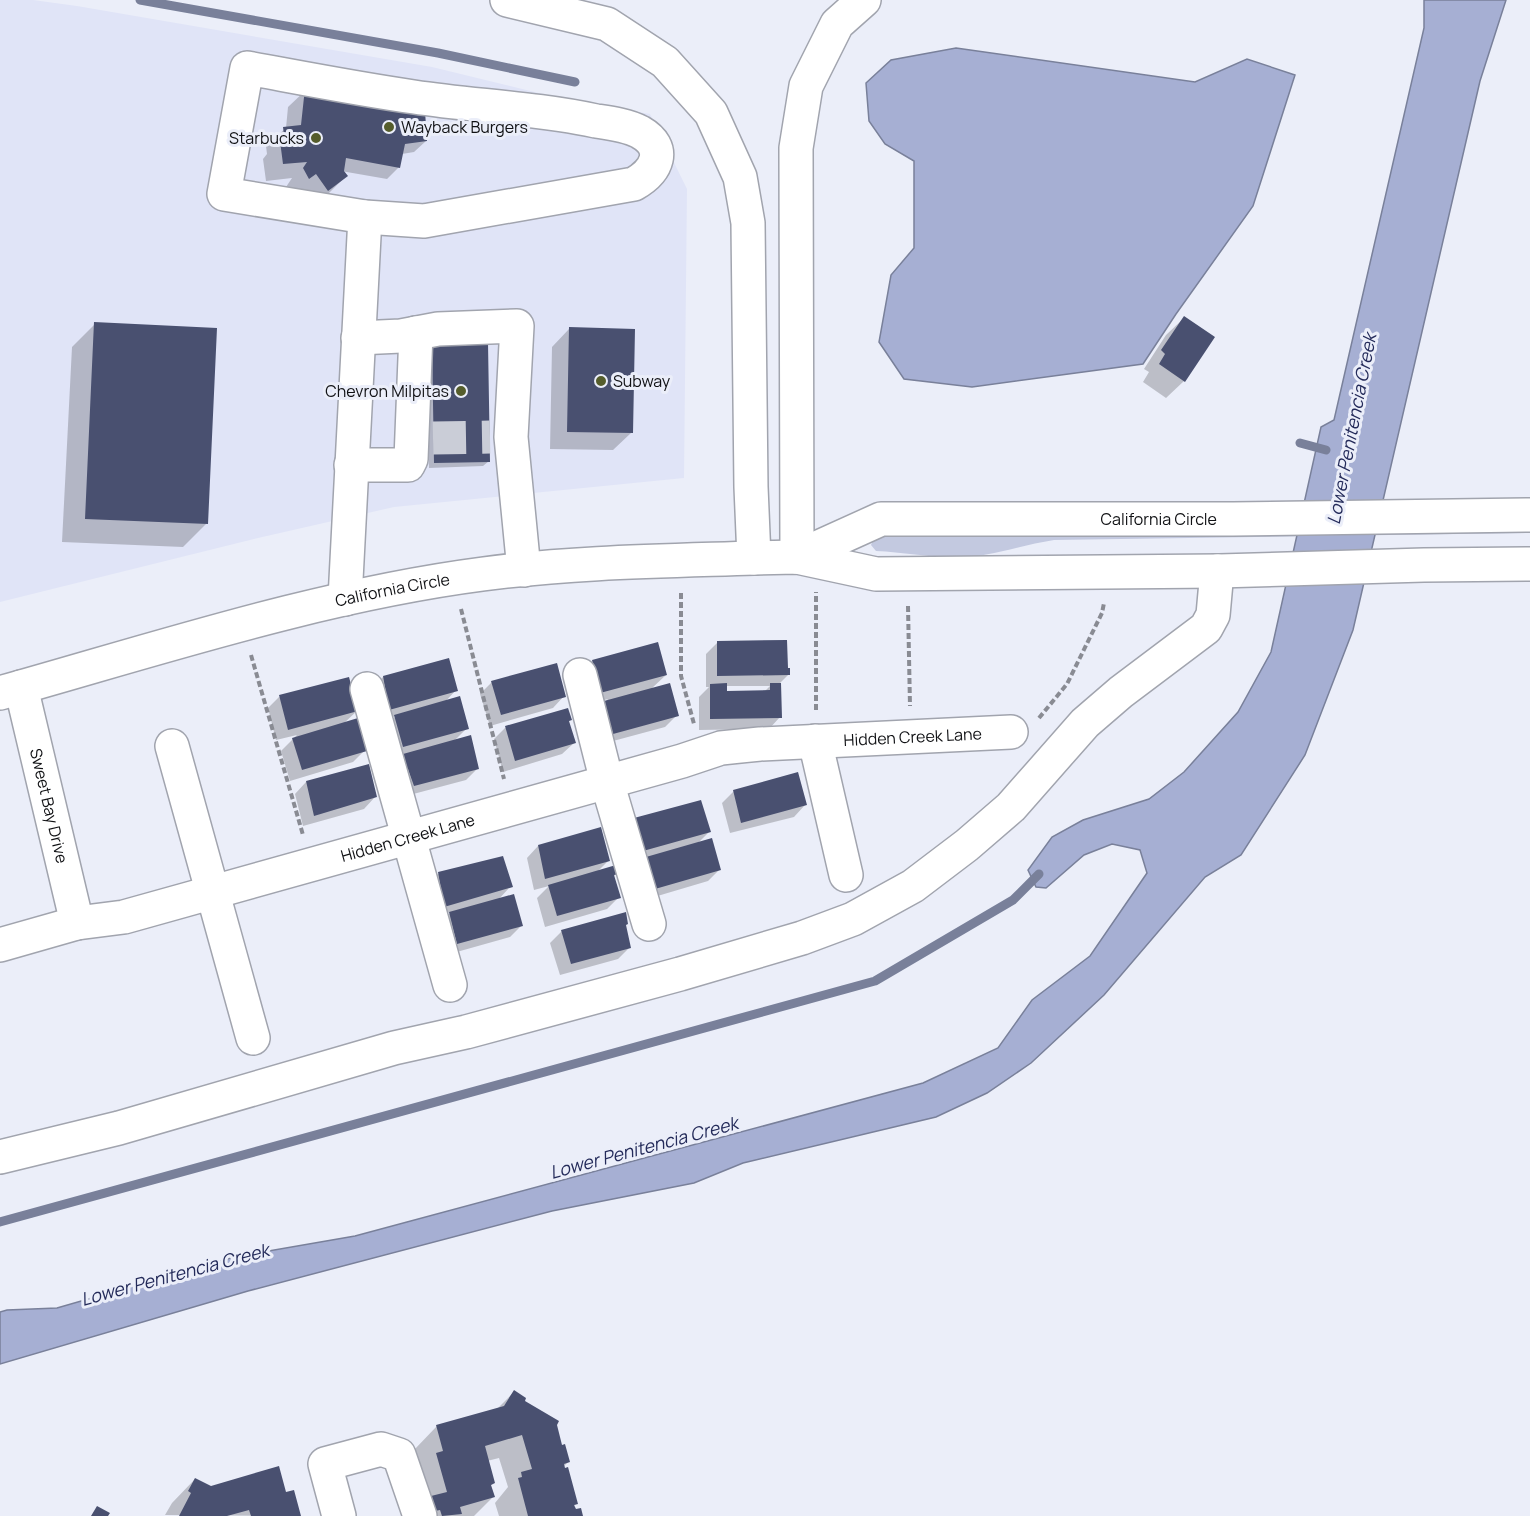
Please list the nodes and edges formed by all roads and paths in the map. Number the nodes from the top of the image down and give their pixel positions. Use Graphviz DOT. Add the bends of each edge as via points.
graph roads {
  1 [pos="507,0"];
  2 [pos="864,0"];
  3 [pos="365,217"];
  4 [pos="416,333"];
  5 [pos="358,338"];
  6 [pos="351,465"];
  7 [pos="1530,515"];
  8 [pos="754,558"];
  9 [pos="806,559"];
  10 [pos="681,560"];
  11 [pos="1530,564"];
  12 [pos="524,570"];
  13 [pos="1218,571"];
  14 [pos="1113,572"];
  15 [pos="908,574"];
  16 [pos="453,579"];
  17 [pos="345,598"];
  18 [pos="243,626"];
  19 [pos="580,675"];
  20 [pos="367,689"];
  21 [pos="10,690"];
  22 [pos="1011,732"];
  23 [pos="910,737"];
  24 [pos="815,741"];
  25 [pos="172,746"];
  26 [pos="703,754"];
  27 [pos="607,782"];
  28 [pos="512,809"];
  29 [pos="409,838"];
  30 [pos="312,865"];
  31 [pos="846,874"];
  32 [pos="213,892"];
  33 [pos="77,923"];
  34 [pos="650,924"];
  35 [pos="0,945"];
  36 [pos="450,985"];
  37 [pos="253,1038"];
  38 [pos="0,1157"];
  39 [pos="339,1516"];
  40 [pos="420,1516"];
  1 -- 8 [label="main road" via="607,24 665,62 711,113 740,177 748,223"];
  2 -- 9 [label="main road" via="837,24 806,86 796,148"];
  3 -- 3 [label="main road" via="224,194 247,68 413,97 581,117 638,131 647,136 657,158 654,166 634,184 424,221"];
  3 -- 5 [label="main road"];
  4 -- 5 [label="main road"];
  4 -- 6 [label="main road" via="423,438 408,465"];
  4 -- 12 [label="main road" via="517,326 500,437"];
  5 -- 6 [label="main road"];
  6 -- 17 [label="main road"];
  7 -- 9 [label="main road, California Circle" via="881,519"];
  8 -- 9 [label="main road, California Circle"];
  8 -- 10 [label="main road, California Circle"];
  9 -- 15 [label="main road, California Circle" via="876,574"];
  9 -- 24 [label="path"];
  10 -- 12 [label="main road, California Circle"];
  10 -- 26 [label="path" via="681,676"];
  11 -- 13 [label="main road, California Circle"];
  12 -- 16 [label="main road, California Circle"];
  13 -- 14 [label="main road, California Circle"];
  13 -- 38 [label="main road" via="1213,615 1206,628 1085,723 1011,807 967,845 913,886 853,919 658,980"];
  14 -- 15 [label="main road, California Circle"];
  14 -- 22 [label="path" via="1102,613 1067,684 1029,730"];
  15 -- 23 [label="path"];
  16 -- 17 [label="main road, California Circle"];
  16 -- 28 [label="path"];
  17 -- 18 [label="main road, California Circle"];
  18 -- 21 [label="main road, California Circle"];
  18 -- 30 [label="path"];
  19 -- 27 [label="main road"];
  20 -- 29 [label="main road"];
  21 -- 33 [label="main road, Sweet Bay Drive"];
  22 -- 23 [label="main road, Hidden Creek Lane"];
  23 -- 24 [label="main road, Hidden Creek Lane"];
  24 -- 26 [label="main road, Hidden Creek Lane" via="721,748"];
  24 -- 31 [label="main road"];
  25 -- 32 [label="main road"];
  26 -- 27 [label="main road, Hidden Creek Lane"];
  27 -- 28 [label="main road, Hidden Creek Lane"];
  27 -- 34 [label="main road"];
  28 -- 29 [label="main road, Hidden Creek Lane"];
  29 -- 30 [label="main road, Hidden Creek Lane"];
  29 -- 36 [label="main road"];
  30 -- 32 [label="main road, Hidden Creek Lane"];
  32 -- 33 [label="main road, Hidden Creek Lane" via="124,917"];
  32 -- 37 [label="main road"];
  33 -- 35 [label="main road, Hidden Creek Lane"];
  39 -- 40 [label="main road" via="325,1464 381,1449 399,1455"];
}
